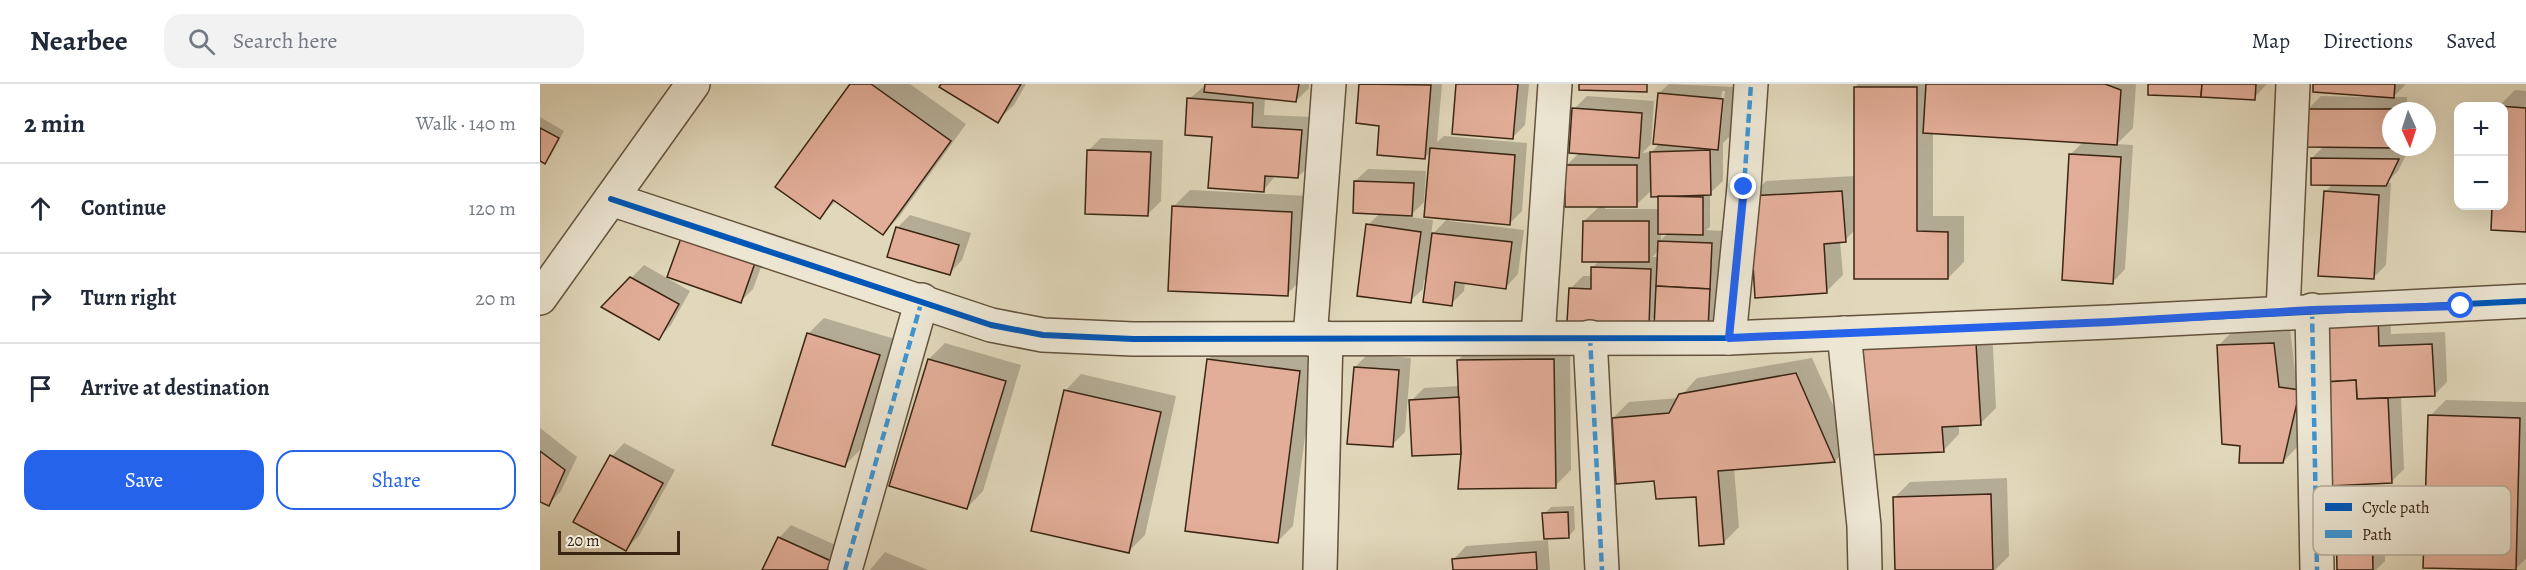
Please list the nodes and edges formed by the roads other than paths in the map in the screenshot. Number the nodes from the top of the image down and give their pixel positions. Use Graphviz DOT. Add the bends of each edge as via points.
graph roads {
  1 [pos="693,84"];
  2 [pos="1329,84"];
  3 [pos="1555,84"];
  4 [pos="1751,84"];
  5 [pos="2293,84"];
  6 [pos="610,199"];
  7 [pos="540,298"];
  8 [pos="922,300"];
  9 [pos="2526,301"];
  10 [pos="2297,311"];
  11 [pos="1844,333"];
  12 [pos="1538,337"];
  13 [pos="1590,337"];
  14 [pos="1318,338"];
  15 [pos="1729,338"];
  16 [pos="2313,518"];
  17 [pos="2316,555"];
  18 [pos="845,570"];
  19 [pos="1320,570"];
  20 [pos="1602,570"];
  21 [pos="1865,570"];
  22 [pos="2317,570"];
  1 -- 6 [label="street"];
  2 -- 14 [label="street"];
  3 -- 12 [label="street"];
  4 -- 15 [label="street"];
  5 -- 10 [label="street"];
  6 -- 7 [label="street"];
  6 -- 8 [label="street"];
  8 -- 14 [label="street" via="991,325 1042,335 1190,340"];
  8 -- 18 [label="street"];
  9 -- 10 [label="street"];
  10 -- 11 [label="street"];
  10 -- 16 [label="street"];
  11 -- 15 [label="street"];
  11 -- 21 [label="street"];
  12 -- 13 [label="street"];
  12 -- 14 [label="street"];
  13 -- 15 [label="street"];
  13 -- 20 [label="street"];
  14 -- 19 [label="street"];
  17 -- 22 [label="street"];
}
